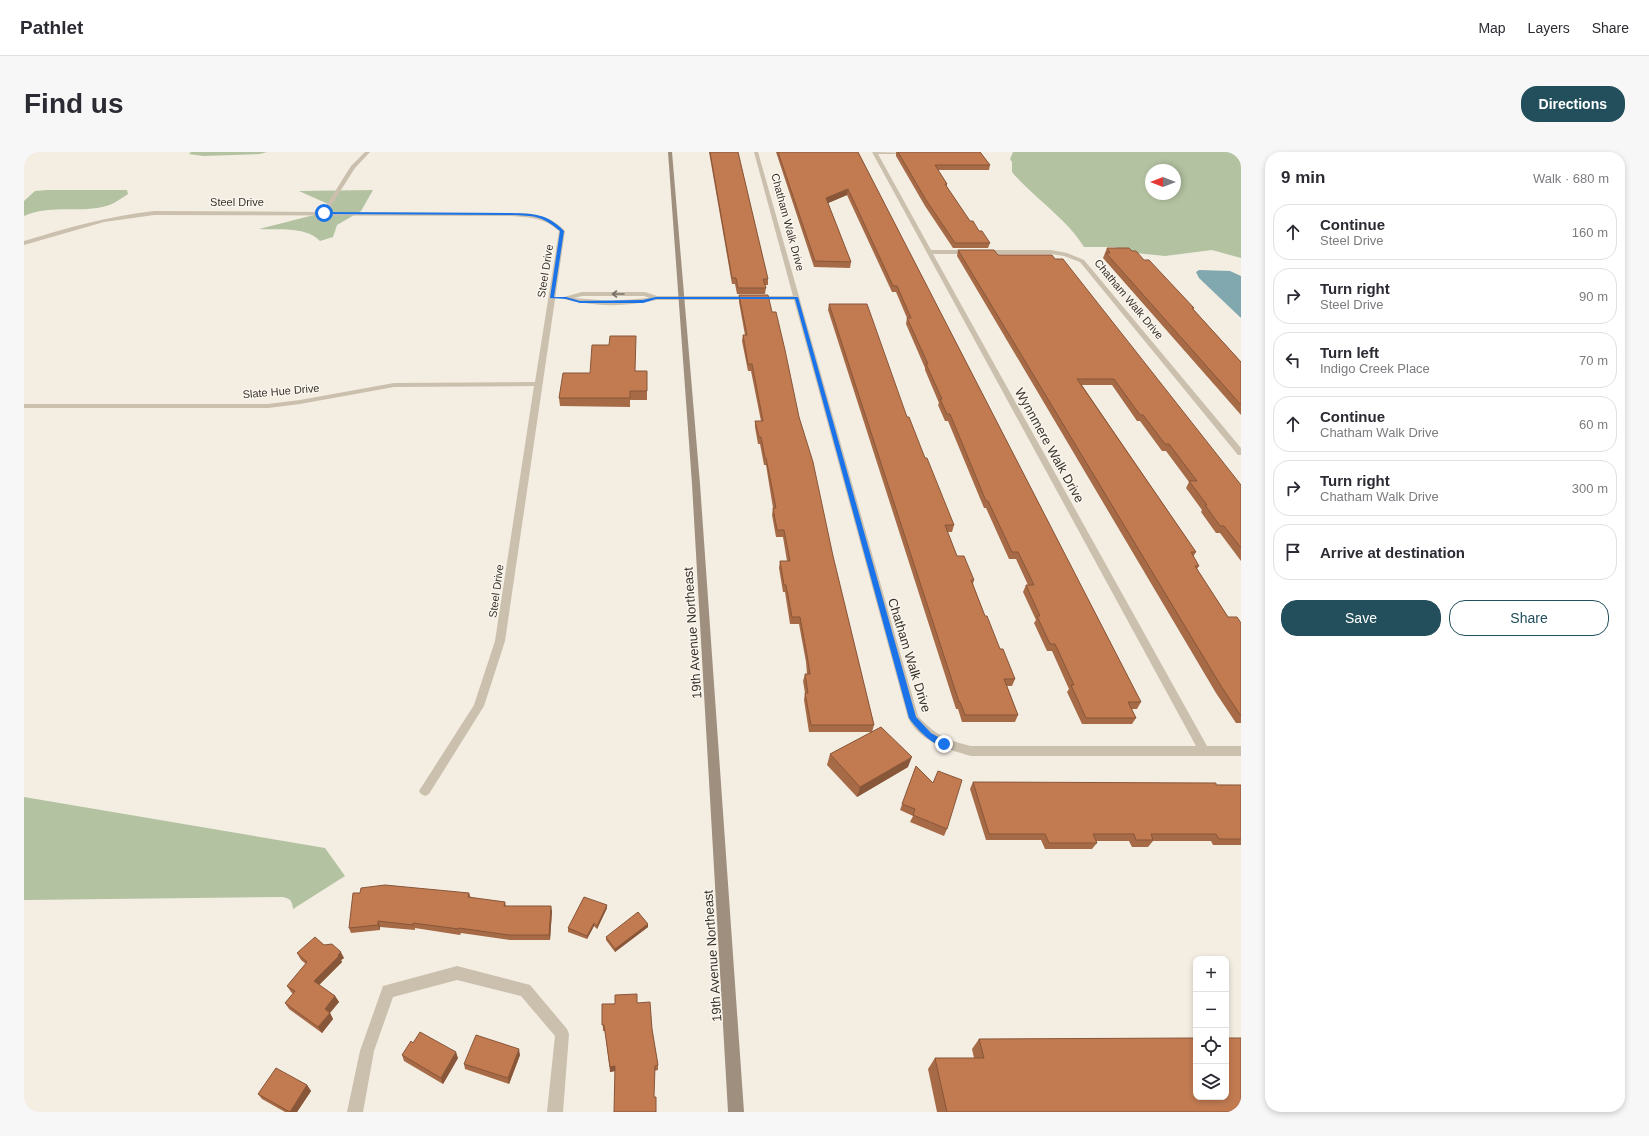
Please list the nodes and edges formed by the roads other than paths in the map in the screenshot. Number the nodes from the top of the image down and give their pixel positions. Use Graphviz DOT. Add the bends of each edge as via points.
graph roads {
  1 [pos="368,152"];
  2 [pos="670,152"];
  3 [pos="756,152"];
  4 [pos="874,153"];
  5 [pos="913,153"];
  6 [pos="324,213"];
  7 [pos="24,243"];
  8 [pos="929,252"];
  9 [pos="552,298"];
  10 [pos="681,298"];
  11 [pos="796,298"];
  12 [pos="538,384"];
  13 [pos="24,406"];
  14 [pos="1241,453"];
  15 [pos="1204,751"];
  16 [pos="1241,751"];
  17 [pos="425,790"];
  18 [pos="355,1112"];
  19 [pos="555,1112"];
  20 [pos="736,1112"];
  1 -- 6 [label="street" via="353,167"];
  2 -- 10 [label="street, 19th Avenue Northeast"];
  3 -- 11 [label="street, Chatham Walk Drive"];
  4 -- 5 [label="street"];
  4 -- 8 [label="street, Wynnmere Walk Drive"];
  6 -- 7 [label="street, Steel Drive" via="126,215 92,222"];
  6 -- 9 [label="street, Steel Drive" via="511,214 534,215 548,219 562,231"];
  8 -- 14 [label="street, Chatham Walk Drive" via="1051,252 1082,261"];
  8 -- 15 [label="street, Wynnmere Walk Drive"];
  9 -- 10 [label="street" via="582,294 645,294 656,298"];
  9 -- 12 [label="street, Steel Drive"];
  10 -- 11 [label="street"];
  10 -- 20 [label="street, 19th Avenue Northeast" via="696,484"];
  11 -- 15 [label="street, Chatham Walk Drive" via="912,718 929,735 944,744 971,751"];
  12 -- 13 [label="street, Slate Hue Drive" via="394,385 268,406"];
  12 -- 17 [label="street, Steel Drive" via="500,641 479,706"];
  15 -- 16 [label="street, Chatham Walk Drive"];
  18 -- 19 [label="street" via="367,1051 388,991 457,973 525,990 562,1034"];
}
